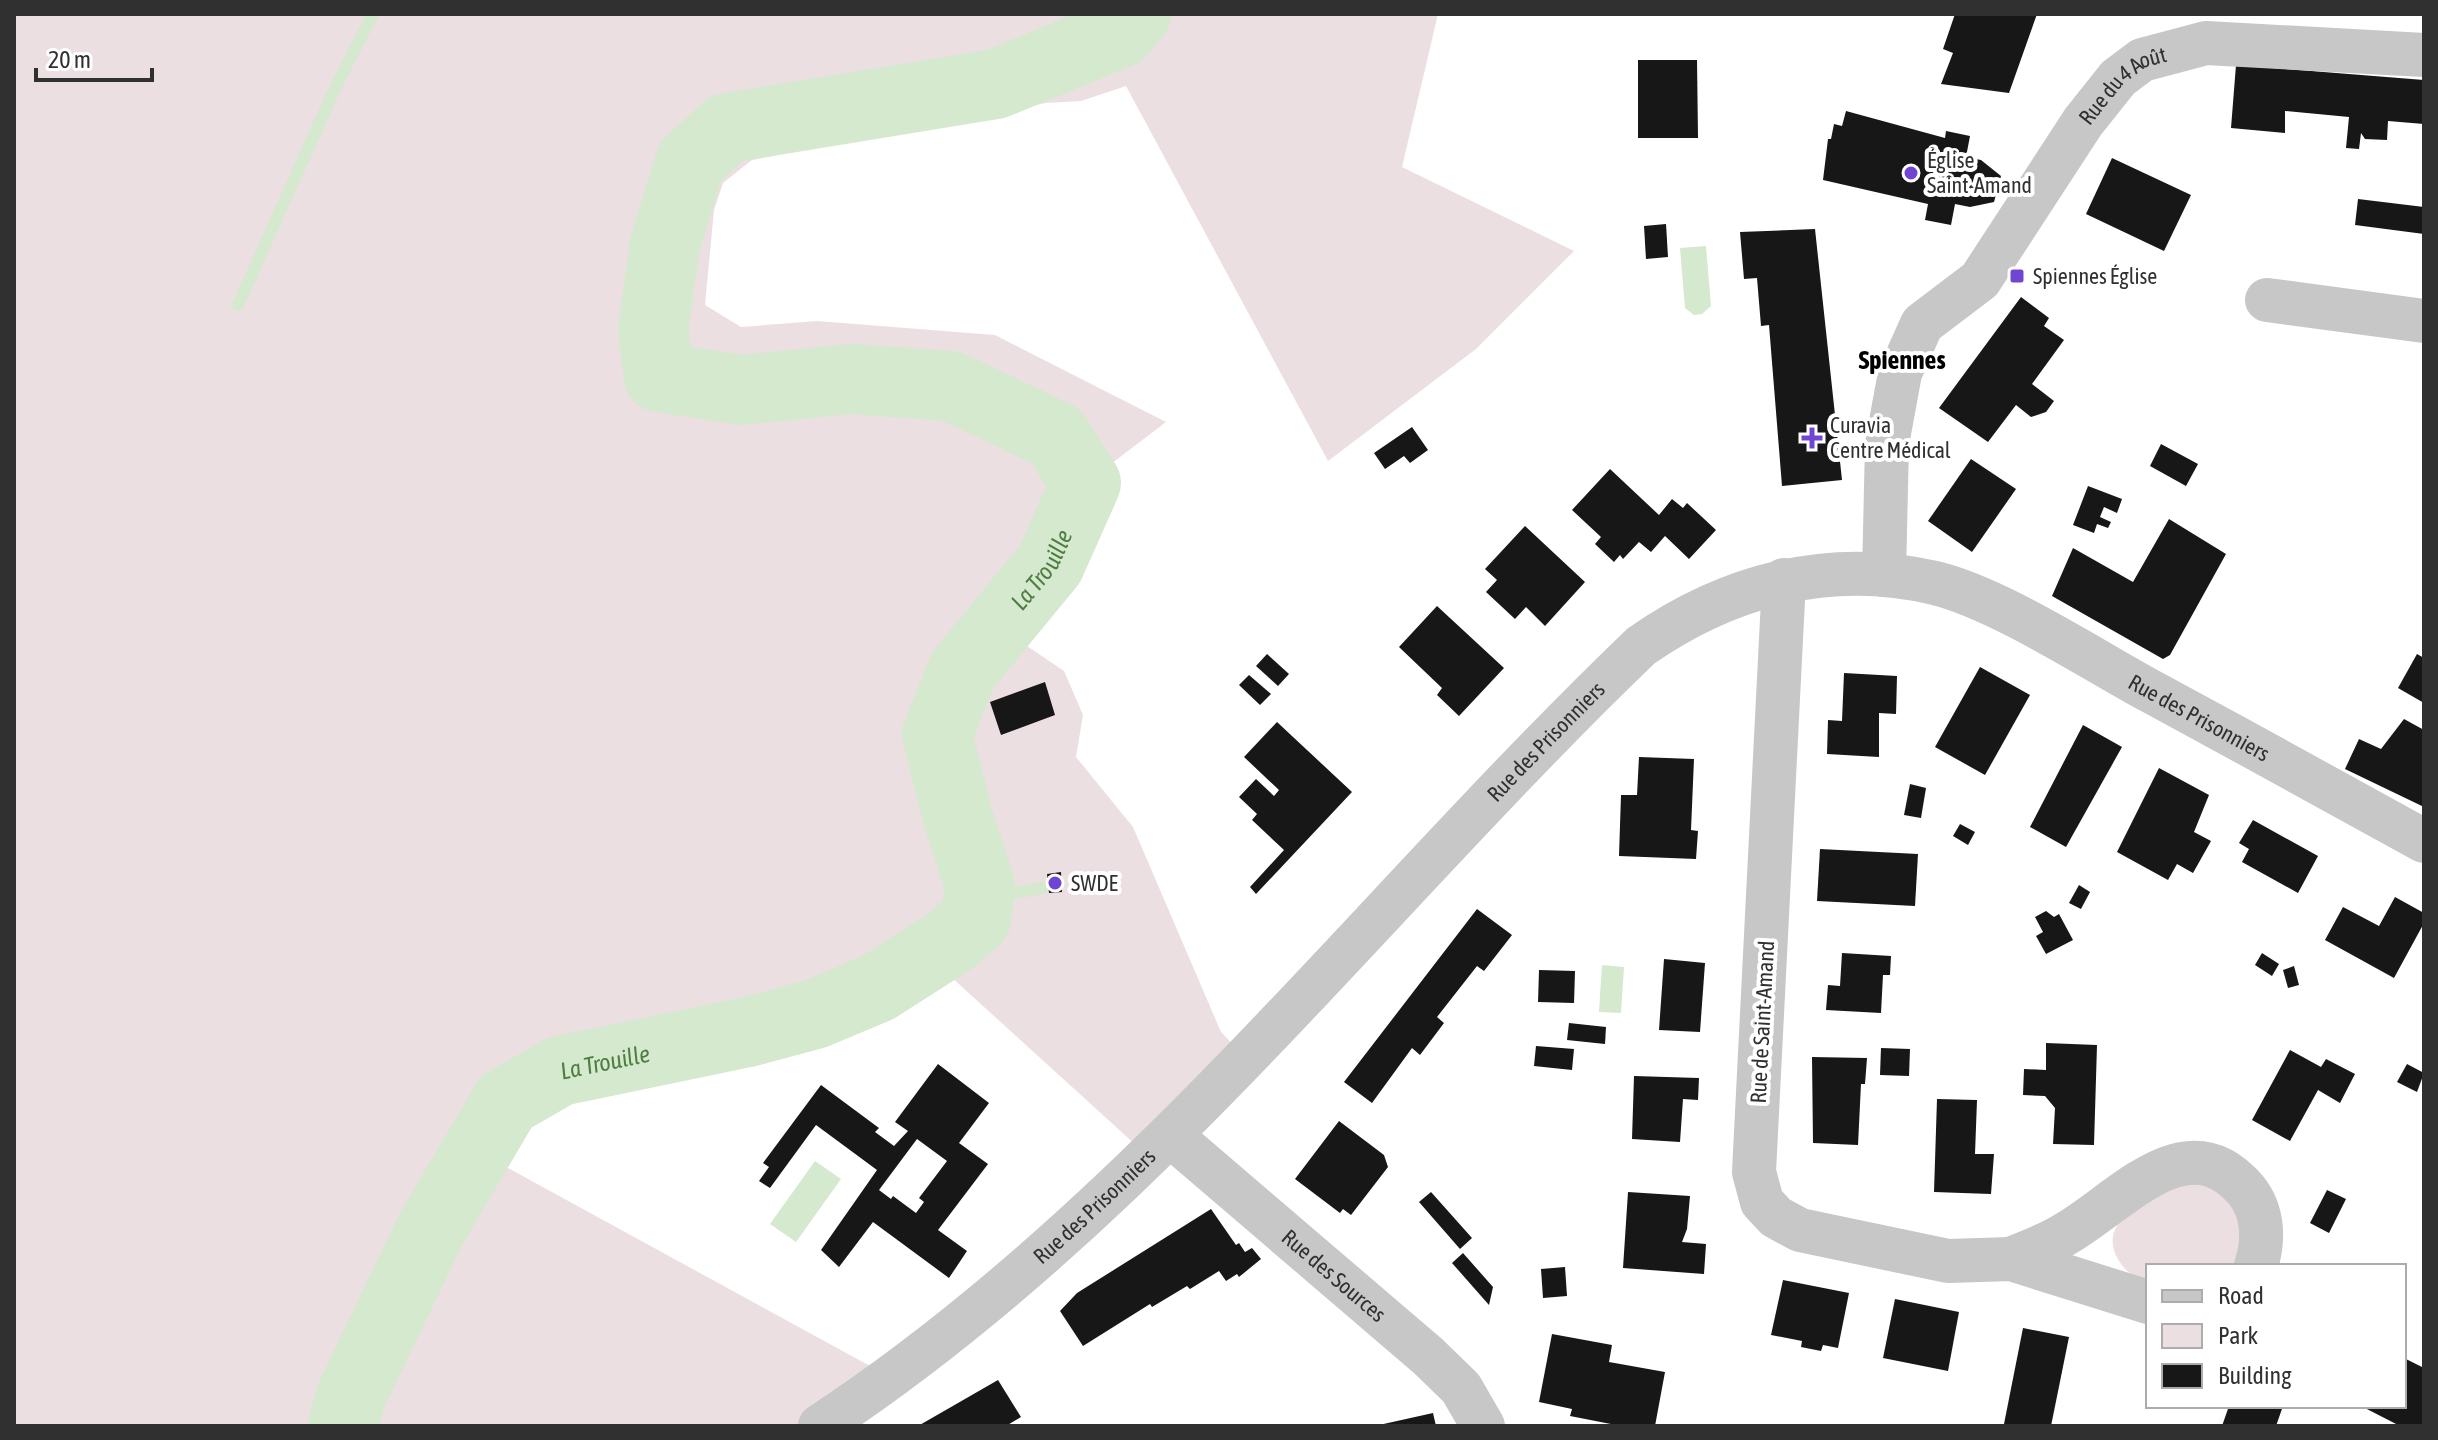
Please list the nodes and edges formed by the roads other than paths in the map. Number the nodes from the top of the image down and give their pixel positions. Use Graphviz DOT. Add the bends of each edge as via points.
graph roads {
  1 [pos="2424,55"];
  2 [pos="2267,300"];
  3 [pos="2424,321"];
  4 [pos="1884,575"];
  5 [pos="1784,580"];
  6 [pos="2424,841"];
  7 [pos="1170,1135"];
  8 [pos="2011,1259"];
  9 [pos="2256,1264"];
  10 [pos="2146,1301"];
  11 [pos="820,1426"];
  12 [pos="1483,1426"];
  1 -- 4 [label="street, Rue du 4 Août" via="2206,43 2142,60 2118,78 2083,122 1980,280 1922,324 1900,373 1887,444"];
  2 -- 3 [label="street"];
  4 -- 5 [label="street, Rue des Prisonniers"];
  4 -- 6 [label="street, Rue des Prisonniers" via="1936,583 2029,625"];
  5 -- 7 [label="street, Rue des Prisonniers" via="1703,608 1641,646"];
  5 -- 8 [label="street, Rue de Saint-Amand" via="1754,1172 1762,1202 1800,1230 1948,1261"];
  7 -- 11 [label="street, Rue des Prisonniers" via="1031,1266 892,1378"];
  7 -- 12 [label="street, Rue des Sources" via="1439,1367 1461,1388"];
  8 -- 9 [label="street, Rue de Saint-Amand" via="2065,1235 2168,1165 2193,1161 2228,1173 2253,1198 2261,1232"];
  8 -- 10 [label="street, Rue de Saint-Amand"];
}
